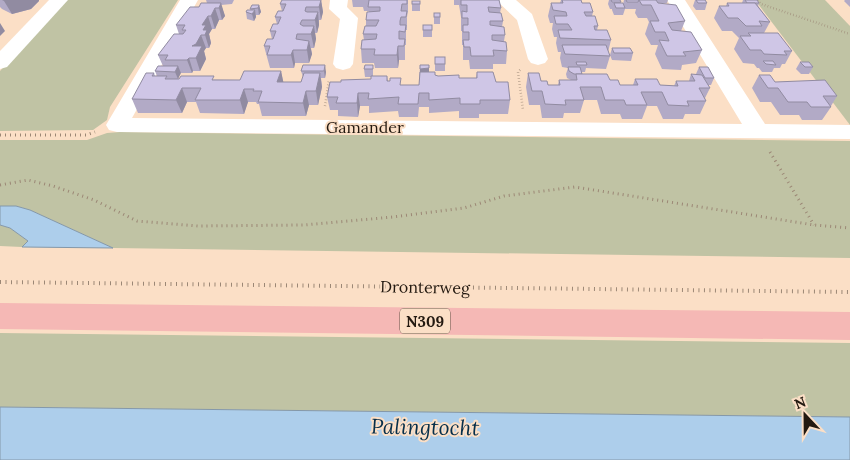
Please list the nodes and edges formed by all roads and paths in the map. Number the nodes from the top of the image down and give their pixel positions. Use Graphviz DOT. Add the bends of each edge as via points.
graph roads {
  1 [pos="59,0"];
  2 [pos="189,0"];
  3 [pos="339,0"];
  4 [pos="505,0"];
  5 [pos="676,0"];
  6 [pos="758,0"];
  7 [pos="850,34"];
  8 [pos="538,59"];
  9 [pos="0,63"];
  10 [pos="343,64"];
  11 [pos="117,125"];
  12 [pos="321,127"];
  13 [pos="526,128"];
  14 [pos="756,130"];
  15 [pos="850,132"];
  16 [pos="0,135"];
  17 [pos="0,184"];
  18 [pos="814,225"];
  19 [pos="850,228"];
  20 [pos="0,282"];
  21 [pos="850,292"];
  22 [pos="0,316"];
  23 [pos="850,326"];
  1 -- 9 [label="street"];
  2 -- 11 [label="street"];
  3 -- 10 [label="street" via="338,8 349,18"];
  4 -- 8 [label="street" via="526,18"];
  5 -- 14 [label="street"];
  6 -- 7 [label="path"];
  8 -- 13 [label="path" via="518,72"];
  10 -- 12 [label="path" via="330,72"];
  11 -- 12 [label="street, Gamander"];
  11 -- 16 [label="path" via="86,135"];
  12 -- 13 [label="street, Gamander"];
  13 -- 14 [label="street, Gamander"];
  14 -- 15 [label="street, Gamander"];
  14 -- 18 [label="path"];
  17 -- 18 [label="path" via="28,180 94,200 137,221 198,226 304,225 393,217 464,208 504,196 575,187"];
  18 -- 19 [label="path"];
  20 -- 21 [label="path, Dronterweg"];
  22 -- 23 [label="main road, N309"];
}
